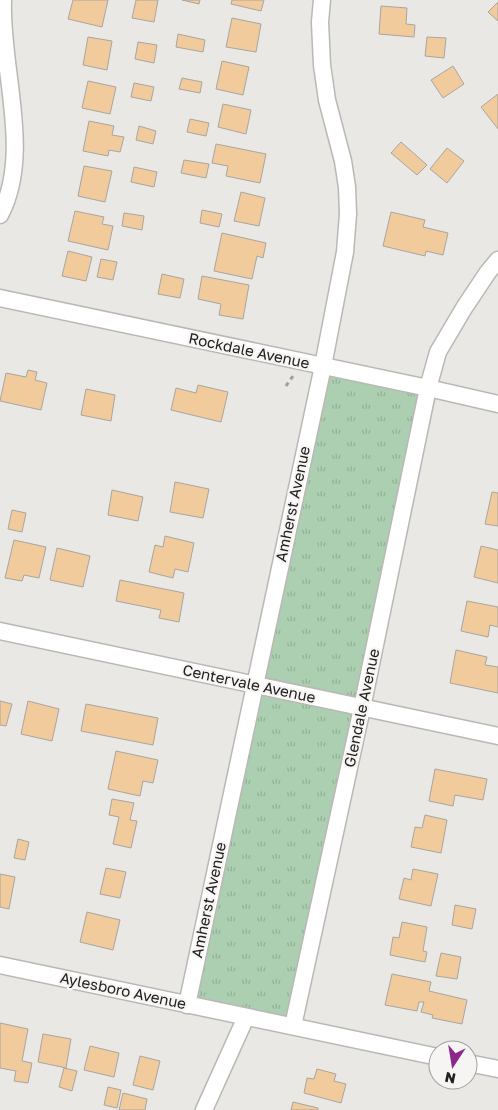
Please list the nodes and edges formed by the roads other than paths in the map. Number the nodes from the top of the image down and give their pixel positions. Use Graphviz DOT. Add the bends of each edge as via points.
graph roads {
  1 [pos="3,0"];
  2 [pos="322,0"];
  3 [pos="0,215"];
  4 [pos="498,260"];
  5 [pos="0,298"];
  6 [pos="323,366"];
  7 [pos="428,388"];
  8 [pos="498,404"];
  9 [pos="0,631"];
  10 [pos="254,685"];
  11 [pos="362,708"];
  12 [pos="498,736"];
  13 [pos="0,965"];
  14 [pos="187,1005"];
  15 [pos="246,1017"];
  16 [pos="292,1026"];
  17 [pos="428,1055"];
  18 [pos="478,1065"];
  19 [pos="498,1070"];
  20 [pos="204,1110"];
  1 -- 3 [label="street" via="14,159 12,181"];
  2 -- 6 [label="street, Amherst Avenue" via="322,65 343,161 348,214 345,252"];
  4 -- 7 [label="street, Glendale Avenue" via="438,352"];
  5 -- 6 [label="street, Rockdale Avenue"];
  6 -- 7 [label="street, Rockdale Avenue"];
  6 -- 10 [label="street, Amherst Avenue"];
  7 -- 8 [label="street, Rockdale Avenue"];
  7 -- 11 [label="street, Glendale Avenue"];
  9 -- 10 [label="street, Centervale Avenue"];
  10 -- 11 [label="street, Centervale Avenue"];
  10 -- 14 [label="street, Amherst Avenue"];
  11 -- 12 [label="street, Centervale Avenue"];
  11 -- 16 [label="street, Glendale Avenue"];
  13 -- 14 [label="street, Aylesboro Avenue"];
  14 -- 15 [label="street, Aylesboro Avenue"];
  15 -- 16 [label="street"];
  15 -- 20 [label="street"];
  16 -- 17 [label="street"];
  18 -- 19 [label="street"];
}
